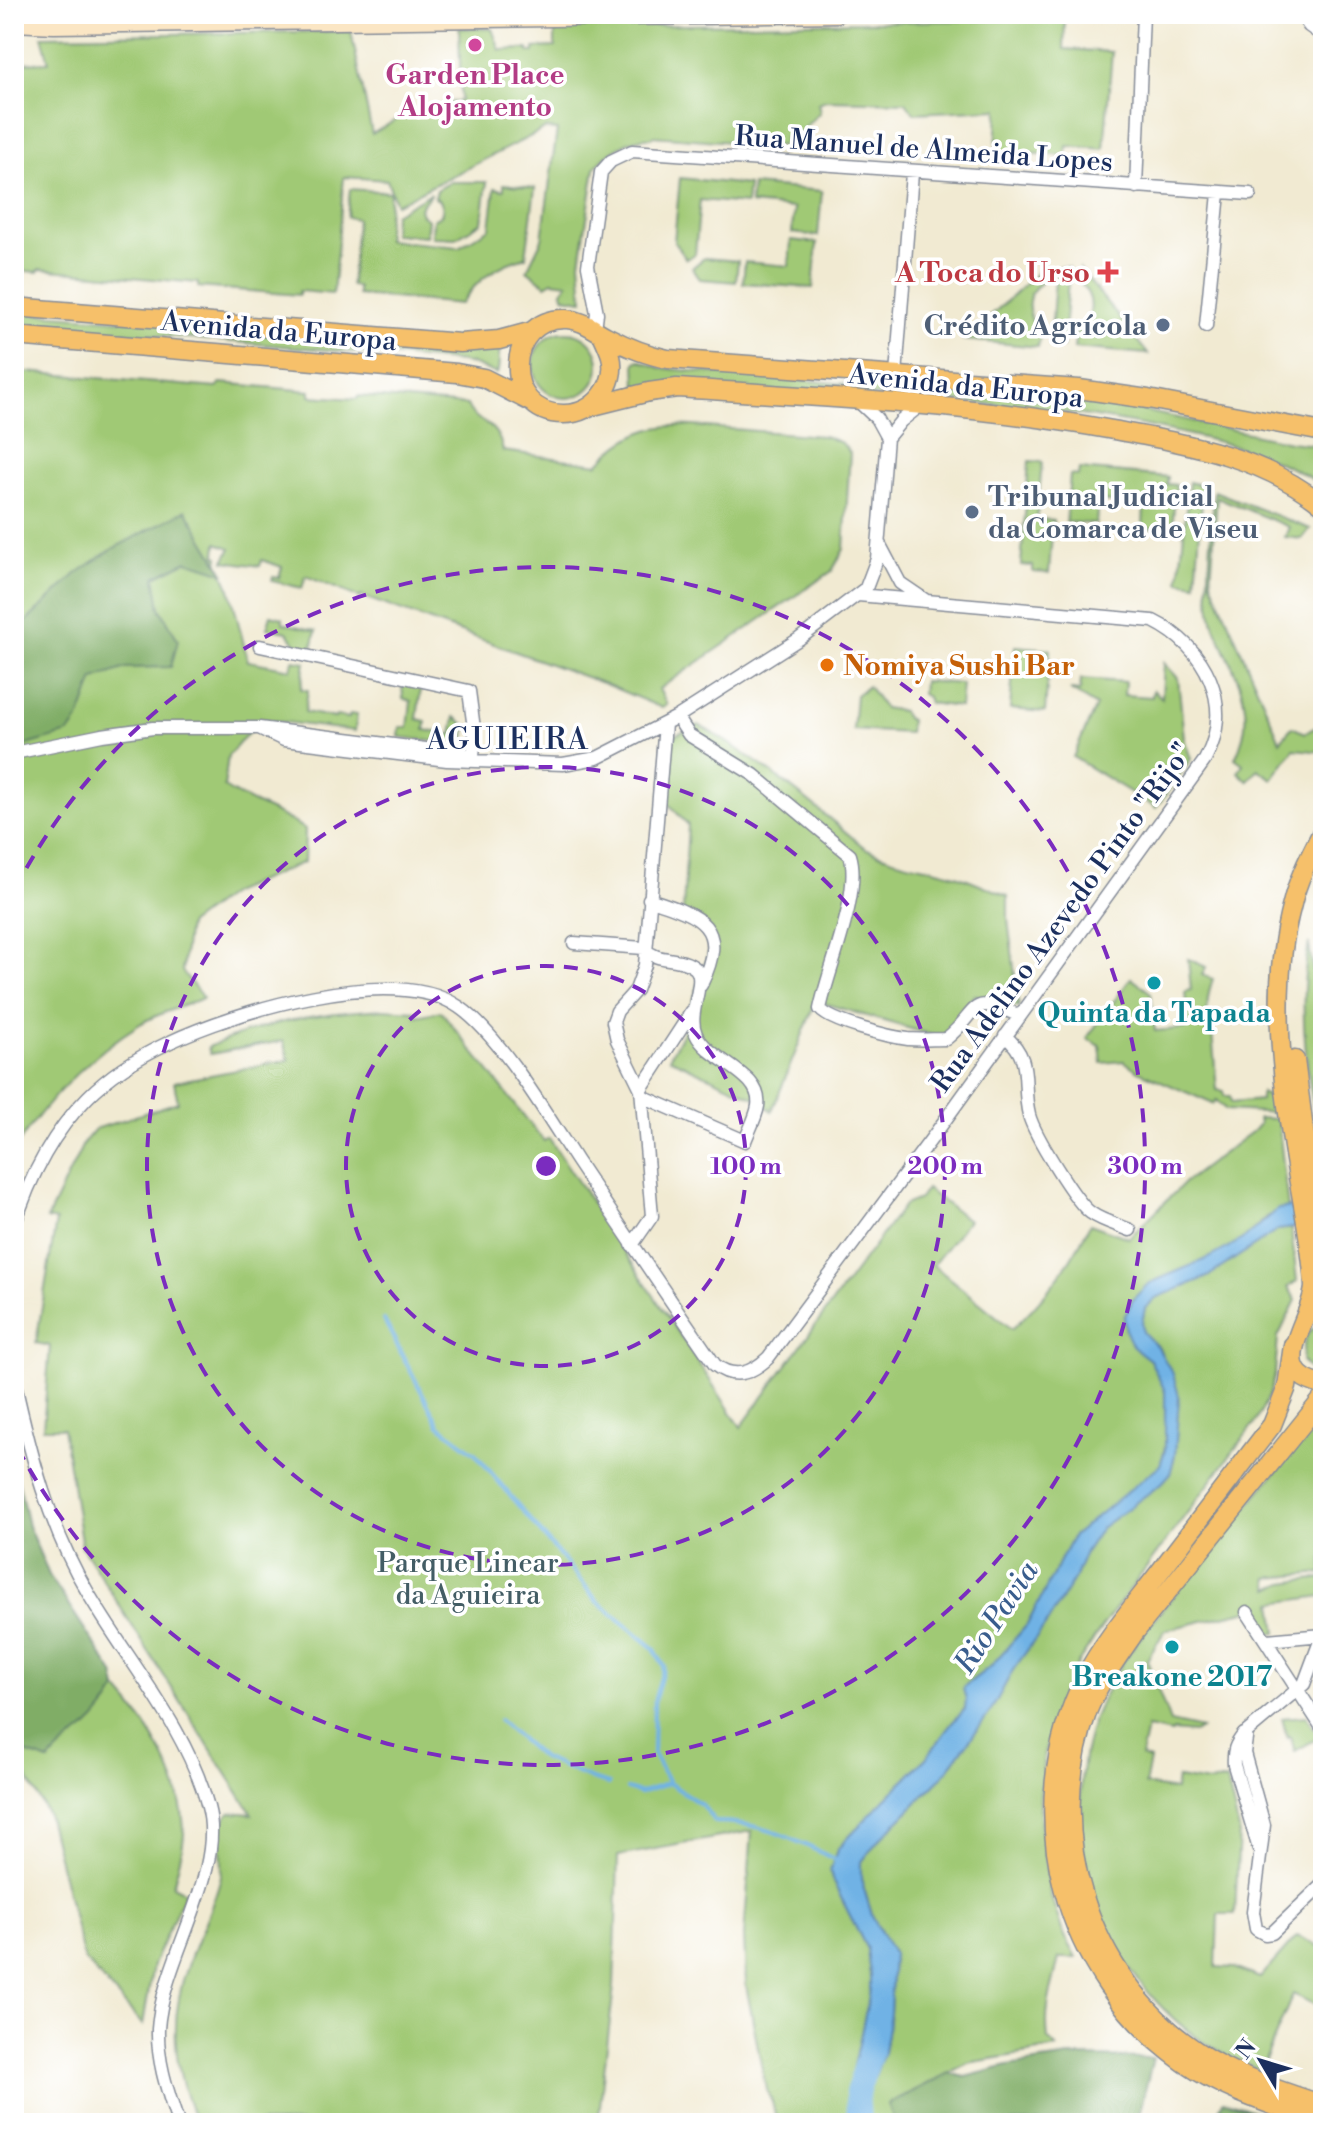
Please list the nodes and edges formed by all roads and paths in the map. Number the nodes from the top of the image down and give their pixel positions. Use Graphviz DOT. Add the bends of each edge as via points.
graph roads {
  1 [pos="838,14"];
  2 [pos="1143,14"];
  3 [pos="1301,14"];
  4 [pos="14,26"];
  5 [pos="1323,36"];
  6 [pos="912,173"];
  7 [pos="1136,187"];
  8 [pos="1219,193"];
  9 [pos="1250,194"];
  10 [pos="14,307"];
  11 [pos="1206,326"];
  12 [pos="533,331"];
  13 [pos="598,331"];
  14 [pos="14,336"];
  15 [pos="896,375"];
  16 [pos="858,401"];
  17 [pos="534,404"];
  18 [pos="921,405"];
  19 [pos="590,407"];
  20 [pos="1323,422"];
  21 [pos="1276,425"];
  22 [pos="1323,432"];
  23 [pos="887,438"];
  24 [pos="1323,505"];
  25 [pos="879,543"];
  26 [pos="872,578"];
  27 [pos="900,583"];
  28 [pos="858,595"];
  29 [pos="928,601"];
  30 [pos="260,646"];
  31 [pos="671,720"];
  32 [pos="259,728"];
  33 [pos="15,755"];
  34 [pos="473,756"];
  35 [pos="503,762"];
  36 [pos="1323,830"];
  37 [pos="1323,858"];
  38 [pos="649,899"];
  39 [pos="574,943"];
  40 [pos="644,948"];
  41 [pos="698,992"];
  42 [pos="693,1009"];
  43 [pos="1020,1016"];
  44 [pos="1005,1036"];
  45 [pos="642,1092"];
  46 [pos="1305,1174"];
  47 [pos="14,1227"];
  48 [pos="1130,1230"];
  49 [pos="1323,1239"];
  50 [pos="632,1245"];
  51 [pos="1323,1318"];
  52 [pos="1296,1338"];
  53 [pos="14,1380"];
  54 [pos="1323,1385"];
  55 [pos="1323,1398"];
  56 [pos="1247,1612"];
  57 [pos="1322,1636"];
  58 [pos="1267,1640"];
  59 [pos="1297,1689"];
  60 [pos="1323,1729"];
  61 [pos="1323,1884"];
  62 [pos="1323,2105"];
  63 [pos="178,2123"];
  64 [pos="1323,2123"];
  1 -- 4 [label="main road"];
  2 -- 7 [label="street"];
  3 -- 5 [label="street"];
  6 -- 7 [label="street, Rua Manuel de Almeida Lopes"];
  6 -- 13 [label="street, Rua Manuel de Almeida Lopes" via="639,150 621,155 601,172 588,266"];
  6 -- 15 [label="street"];
  7 -- 8 [label="street, Rua Manuel de Almeida Lopes"];
  8 -- 9 [label="street, Rua Manuel de Almeida Lopes"];
  8 -- 11 [label="street"];
  10 -- 12 [label="main road, Avenida da Europa" via="460,343"];
  12 -- 13 [label="main road" via="565,319"];
  12 -- 17 [label="main road" via="520,351 517,376"];
  13 -- 15 [label="main road, Avenida da Europa" via="668,359"];
  13 -- 19 [label="main road" via="612,371 609,385"];
  14 -- 17 [label="main road, Avenida da Europa" via="457,373 484,378"];
  15 -- 21 [label="main road, Avenida da Europa" via="1113,393"];
  16 -- 18 [label="main road, Avenida da Europa"];
  16 -- 19 [label="main road, Avenida da Europa" via="677,388"];
  16 -- 23 [label="street"];
  17 -- 19 [label="main road" via="555,414"];
  18 -- 23 [label="street"];
  18 -- 24 [label="main road, Avenida da Europa" via="1069,422 1223,453 1281,476"];
  20 -- 21 [label="main road"];
  21 -- 22 [label="main road, Avenida da Europa"];
  23 -- 25 [label="street"];
  25 -- 26 [label="street"];
  25 -- 27 [label="street"];
  26 -- 27 [label="street"];
  26 -- 28 [label="street"];
  27 -- 29 [label="street"];
  28 -- 29 [label="street, Rua Adelino Azevedo Pinto \"Rijo\""];
  28 -- 31 [label="street"];
  29 -- 43 [label="street, Rua Adelino Azevedo Pinto \"Rijo\"" via="1153,621 1192,648 1211,677 1216,696 1217,727 1205,760"];
  30 -- 34 [label="street" via="469,691"];
  31 -- 35 [label="street" via="581,763"];
  31 -- 38 [label="street"];
  31 -- 43 [label="street" via="754,775 850,855 850,902 824,988 823,1013 906,1039 946,1039 981,1004"];
  32 -- 33 [label="street" via="153,728"];
  32 -- 34 [label="street"];
  32 -- 35 [label="street" via="284,740"];
  34 -- 35 [label="street"];
  36 -- 46 [label="main road" via="1292,902 1281,964 1282,1053"];
  37 -- 46 [label="main road" via="1301,918 1293,972"];
  38 -- 40 [label="street"];
  38 -- 41 [label="street" via="689,913 708,929 714,950"];
  39 -- 40 [label="street"];
  40 -- 41 [label="street" via="652,956 694,967 700,979"];
  40 -- 45 [label="street" via="640,982 613,1022"];
  41 -- 42 [label="street"];
  42 -- 45 [label="street"];
  42 -- 45 [label="street" via="701,1043 743,1074 758,1099 745,1141"];
  43 -- 44 [label="street, Rua Adelino Azevedo Pinto \"Rijo\""];
  44 -- 48 [label="street" via="1025,1062 1029,1114 1052,1162 1089,1213"];
  44 -- 50 [label="street, Rua Adelino Azevedo Pinto \"Rijo\"" via="756,1369 732,1374 715,1365"];
  45 -- 50 [label="street" via="652,1216"];
  46 -- 49 [label="main road"];
  46 -- 52 [label="main road" via="1313,1294"];
  47 -- 50 [label="street" via="45,1151 89,1096 121,1069 169,1043 262,1009 320,995 403,990 437,995 486,1032"];
  51 -- 52 [label="main road" via="1306,1323"];
  52 -- 54 [label="main road" via="1298,1370"];
  52 -- 64 [label="main road" via="1287,1387 1272,1425 1115,1630 1076,1696 1059,1749 1054,1843 1064,1896 1087,1954 1148,2033 1184,2063 1230,2089"];
  53 -- 63 [label="street" via="63,1546 171,1724 209,1809 207,1861 167,1980 158,2029 164,2080"];
  55 -- 62 [label="main road" via="1111,1666 1088,1711 1071,1808 1075,1860 1091,1919 1114,1966 1144,2005 1219,2066"];
  56 -- 58 [label="street"];
  57 -- 58 [label="street"];
  57 -- 59 [label="street" via="1304,1684"];
  58 -- 59 [label="street"];
  59 -- 60 [label="street"];
  59 -- 61 [label="street" via="1247,1732 1244,1753 1264,1825 1253,1912 1256,1929 1272,1933"];
}
